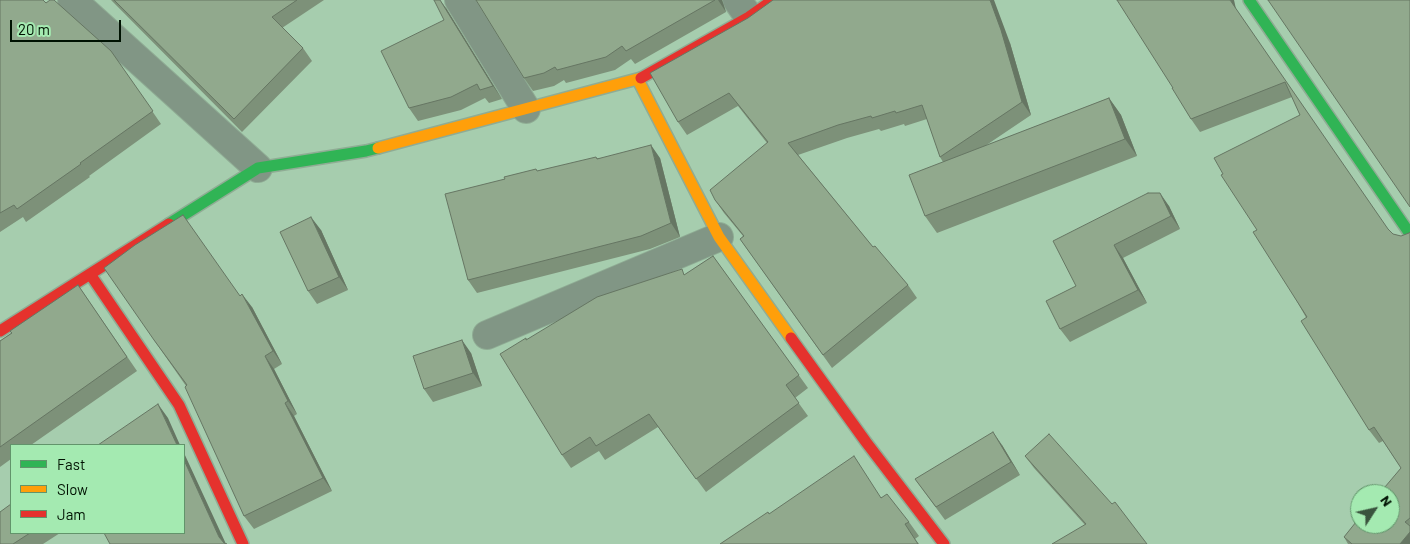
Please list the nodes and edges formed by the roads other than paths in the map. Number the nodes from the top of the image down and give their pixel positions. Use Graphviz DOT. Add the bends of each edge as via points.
graph roads {
  1 [pos="72,0"];
  2 [pos="459,0"];
  3 [pos="773,0"];
  4 [pos="1249,0"];
  5 [pos="743,8"];
  6 [pos="638,80"];
  7 [pos="526,109"];
  8 [pos="258,168"];
  9 [pos="1410,234"];
  10 [pos="719,237"];
  11 [pos="90,274"];
  12 [pos="0,331"];
  13 [pos="487,335"];
  14 [pos="243,544"];
  15 [pos="944,544"];
  1 -- 8 [label="street"];
  2 -- 7 [label="street"];
  3 -- 5 [label="street"];
  4 -- 9 [label="street"];
  5 -- 6 [label="street"];
  6 -- 7 [label="street"];
  6 -- 10 [label="street"];
  7 -- 8 [label="street" via="366,151"];
  8 -- 11 [label="street"];
  10 -- 13 [label="street"];
  10 -- 15 [label="street" via="866,442"];
  11 -- 12 [label="street"];
  11 -- 14 [label="street" via="179,405"];
}
